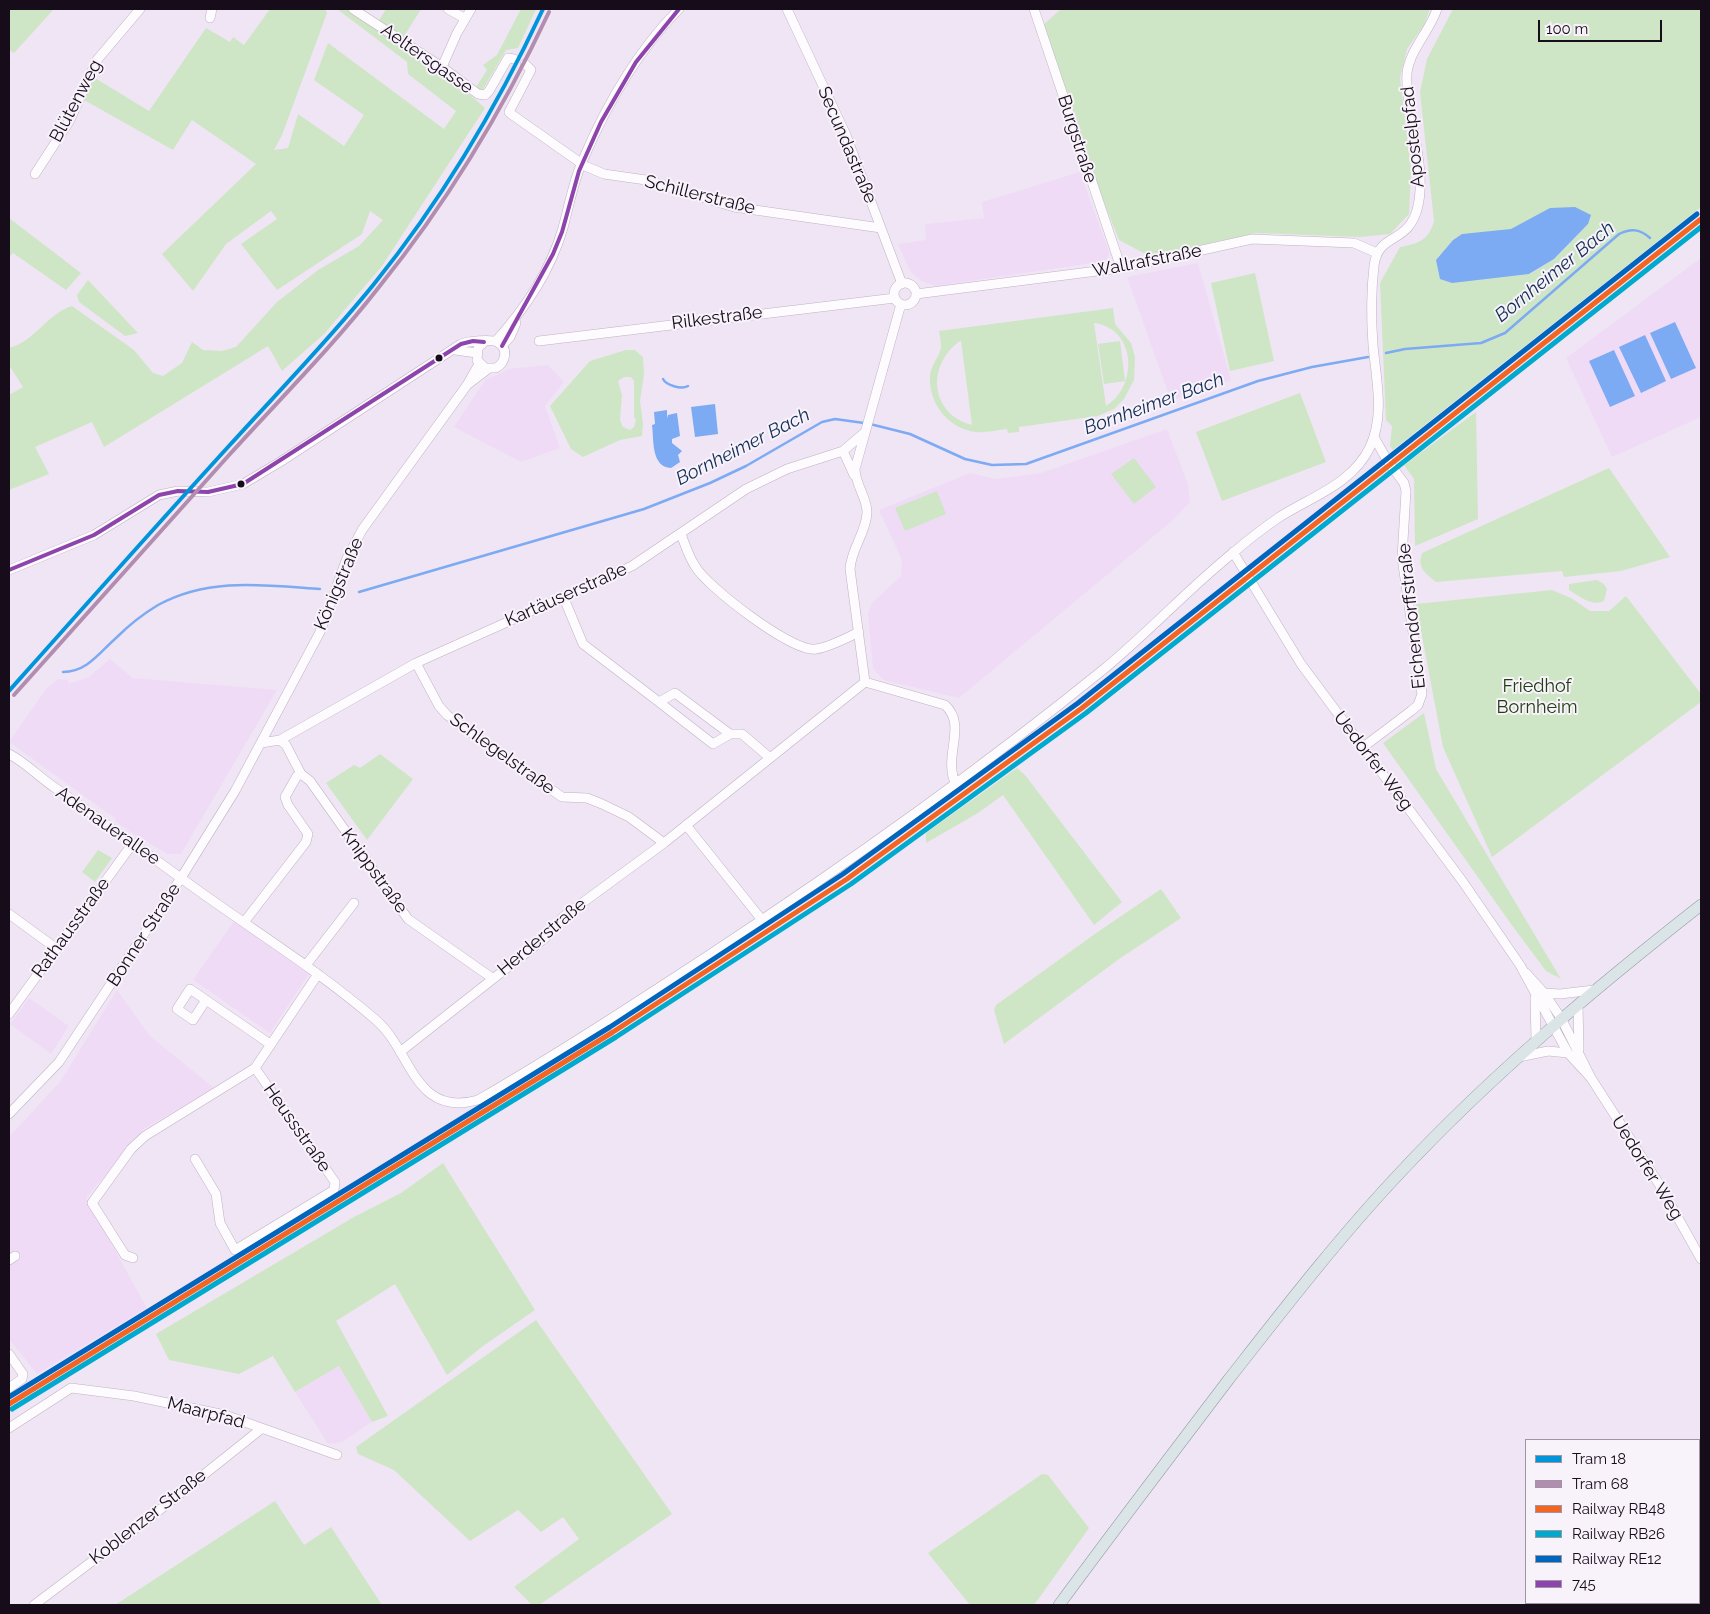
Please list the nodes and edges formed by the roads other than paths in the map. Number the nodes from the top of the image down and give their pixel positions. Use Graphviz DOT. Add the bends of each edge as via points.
graph roads {
  1 [pos="140,9"];
  2 [pos="353,9"];
  3 [pos="448,9"];
  4 [pos="471,9"];
  5 [pos="679,9"];
  6 [pos="787,9"];
  7 [pos="1034,9"];
  8 [pos="1437,9"];
  9 [pos="464,18"];
  10 [pos="514,59"];
  11 [pos="525,64"];
  12 [pos="442,67"];
  13 [pos="582,163"];
  14 [pos="35,174"];
  15 [pos="881,228"];
  16 [pos="1377,252"];
  17 [pos="1121,268"];
  18 [pos="902,284"];
  19 [pos="916,294"];
  20 [pos="898,301"];
  21 [pos="539,341"];
  22 [pos="484,342"];
  23 [pos="499,344"];
  24 [pos="455,350"];
  25 [pos="476,353"];
  26 [pos="479,364"];
  27 [pos="488,369"];
  28 [pos="467,385"];
  29 [pos="865,433"];
  30 [pos="1374,437"];
  31 [pos="843,451"];
  32 [pos="855,476"];
  33 [pos="681,534"];
  34 [pos="1233,552"];
  35 [pos="9,570"];
  36 [pos="563,596"];
  37 [pos="859,632"];
  38 [pos="416,663"];
  39 [pos="865,682"];
  40 [pos="659,702"];
  41 [pos="730,734"];
  42 [pos="280,740"];
  43 [pos="261,744"];
  44 [pos="1362,748"];
  45 [pos="9,754"];
  46 [pos="769,757"];
  47 [pos="301,774"];
  48 [pos="956,785"];
  49 [pos="686,825"];
  50 [pos="133,843"];
  51 [pos="664,843"];
  52 [pos="181,878"];
  53 [pos="354,903"];
  54 [pos="1701,905"];
  55 [pos="9,914"];
  56 [pos="762,920"];
  57 [pos="245,921"];
  58 [pos="57,949"];
  59 [pos="306,965"];
  60 [pos="1520,965"];
  61 [pos="318,974"];
  62 [pos="492,978"];
  63 [pos="1594,990"];
  64 [pos="1544,993"];
  65 [pos="1534,995"];
  66 [pos="206,1000"];
  67 [pos="1578,1005"];
  68 [pos="9,1014"];
  69 [pos="1557,1022"];
  70 [pos="1536,1040"];
  71 [pos="270,1044"];
  72 [pos="400,1052"];
  73 [pos="1579,1052"];
  74 [pos="1568,1053"];
  75 [pos="1519,1057"];
  76 [pos="255,1068"];
  77 [pos="1591,1078"];
  78 [pos="9,1114"];
  79 [pos="195,1159"];
  80 [pos="134,1258"];
  81 [pos="1701,1258"];
  82 [pos="9,1354"];
  83 [pos="9,1388"];
  84 [pos="9,1428"];
  85 [pos="261,1429"];
  86 [pos="337,1455"];
  87 [pos="34,1605"];
  88 [pos="1059,1605"];
  1 -- 14 [label="street, Blütenweg" via="97,60 70,120"];
  2 -- 12 [label="street, Aeltersgasse"];
  3 -- 9 [label="street"];
  4 -- 9 [label="street"];
  5 -- 13 [label="street, Königstraße" via="627,77"];
  6 -- 15 [label="street, Secundastraße" via="846,135"];
  7 -- 17 [label="street, Burgstraße"];
  8 -- 16 [label="street, Apostelpfad" via="1412,56 1407,76 1420,181 1417,209 1407,231 1384,244"];
  9 -- 12 [label="street"];
  10 -- 12 [label="street, Aeltersgasse" via="508,58 493,87 481,95"];
  11 -- 13 [label="street" via="531,70 509,112 535,134"];
  13 -- 15 [label="street, Schillerstraße" via="604,174 646,180 734,207"];
  13 -- 23 [label="street, Königstraße" via="548,266 510,337"];
  15 -- 18 [label="street, Secundastraße"];
  16 -- 17 [label="street, Wallrafstraße" via="1354,243 1252,239"];
  16 -- 30 [label="street" via="1371,320 1378,401"];
  17 -- 19 [label="street, Wallrafstraße"];
  18 -- 19 [label="street" via="911,286"];
  18 -- 20 [label="street" via="895,291"];
  19 -- 20 [label="street" via="911,303"];
  20 -- 21 [label="street, Rilkestraße"];
  20 -- 29 [label="street"];
  22 -- 23 [label="street"];
  22 -- 24 [label="street" via="466,342"];
  22 -- 25 [label="street"];
  23 -- 27 [label="street, Königstraße" via="505,352 503,363"];
  24 -- 25 [label="street"];
  24 -- 35 [label="street" via="243,484 208,492 174,491 159,495 104,529"];
  25 -- 26 [label="street"];
  26 -- 27 [label="street"];
  26 -- 28 [label="street, Königstraße"];
  27 -- 28 [label="street, Königstraße"];
  28 -- 43 [label="street, Königstraße" via="362,530 347,558 320,632"];
  29 -- 31 [label="street, Kartäuserstraße"];
  29 -- 32 [label="street" via="856,460"];
  30 -- 34 [label="street" via="1360,462 1341,482 1276,520"];
  30 -- 44 [label="street, Eichendorffstraße" via="1406,490 1402,558 1422,694 1418,705"];
  31 -- 32 [label="street"];
  31 -- 33 [label="street, Kartäuserstraße" via="787,469 746,490"];
  32 -- 37 [label="street" via="868,512 851,559"];
  33 -- 36 [label="street, Kartäuserstraße" via="632,566"];
  33 -- 37 [label="street" via="695,566 706,580 732,604 798,647 816,650"];
  34 -- 44 [label="street, Uedorfer Weg" via="1301,664"];
  34 -- 48 [label="street, Adenauerallee" via="1132,646"];
  36 -- 38 [label="street, Kartäuserstraße"];
  36 -- 40 [label="street" via="584,644"];
  37 -- 39 [label="street"];
  38 -- 42 [label="street, Kartäuserstraße"];
  38 -- 51 [label="street, Schlegelstraße" via="446,715 562,797 587,798 602,804 629,817"];
  39 -- 46 [label="street, Herderstraße"];
  39 -- 48 [label="street" via="949,708 956,730 950,765"];
  40 -- 41 [label="street" via="674,693"];
  40 -- 41 [label="street" via="713,744"];
  41 -- 46 [label="street" via="742,734"];
  42 -- 43 [label="street, Kartäuserstraße"];
  42 -- 47 [label="street, Knippstraße"];
  43 -- 52 [label="street, Bonner Straße"];
  44 -- 60 [label="street, Uedorfer Weg" via="1463,882"];
  45 -- 50 [label="street, Adenauerallee"];
  46 -- 49 [label="street, Herderstraße"];
  47 -- 57 [label="street" via="285,797 308,834 306,842"];
  47 -- 62 [label="street, Knippstraße" via="310,781 408,918"];
  48 -- 56 [label="street, Adenauerallee"];
  49 -- 51 [label="street, Herderstraße"];
  49 -- 56 [label="street"];
  50 -- 52 [label="street, Adenauerallee"];
  50 -- 58 [label="street, Rathausstraße"];
  51 -- 62 [label="street, Herderstraße" via="563,917 545,938"];
  52 -- 57 [label="street, Adenauerallee"];
  52 -- 78 [label="street, Bonner Straße" via="59,1062"];
  53 -- 59 [label="street"];
  54 -- 63 [label="main road"];
  55 -- 58 [label="street"];
  56 -- 72 [label="street, Adenauerallee" via="478,1100 461,1104 437,1099 425,1090"];
  57 -- 59 [label="street, Adenauerallee"];
  58 -- 68 [label="street, Rathausstraße"];
  59 -- 61 [label="street, Adenauerallee"];
  60 -- 64 [label="street, Uedorfer Weg"];
  60 -- 65 [label="street, Uedorfer Weg"];
  61 -- 71 [label="street"];
  61 -- 72 [label="street, Adenauerallee" via="383,1026"];
  62 -- 72 [label="street, Herderstraße"];
  63 -- 64 [label="street"];
  63 -- 67 [label="main road"];
  64 -- 69 [label="street, Uedorfer Weg"];
  65 -- 69 [label="street, Uedorfer Weg"];
  65 -- 70 [label="street"];
  66 -- 71 [label="street"];
  67 -- 69 [label="main road"];
  67 -- 73 [label="street"];
  69 -- 70 [label="main road"];
  69 -- 73 [label="street, Uedorfer Weg"];
  69 -- 74 [label="street, Uedorfer Weg"];
  70 -- 75 [label="main road"];
  71 -- 76 [label="street"];
  73 -- 77 [label="street, Uedorfer Weg"];
  74 -- 75 [label="street" via="1548,1051"];
  74 -- 77 [label="street, Uedorfer Weg"];
  75 -- 88 [label="main road" via="1433,1139 1346,1233 1133,1503"];
  76 -- 79 [label="street, Heussstraße" via="335,1182 334,1190 235,1250 220,1223 216,1194"];
  76 -- 80 [label="street" via="145,1136 92,1203 125,1254"];
  77 -- 81 [label="street, Uedorfer Weg" via="1659,1184"];
  82 -- 83 [label="street" via="23,1374"];
  84 -- 85 [label="street, Maarpfad" via="71,1388 134,1396 225,1414"];
  85 -- 86 [label="street, Maarpfad"];
  85 -- 87 [label="street, Koblenzer Straße"];
}
